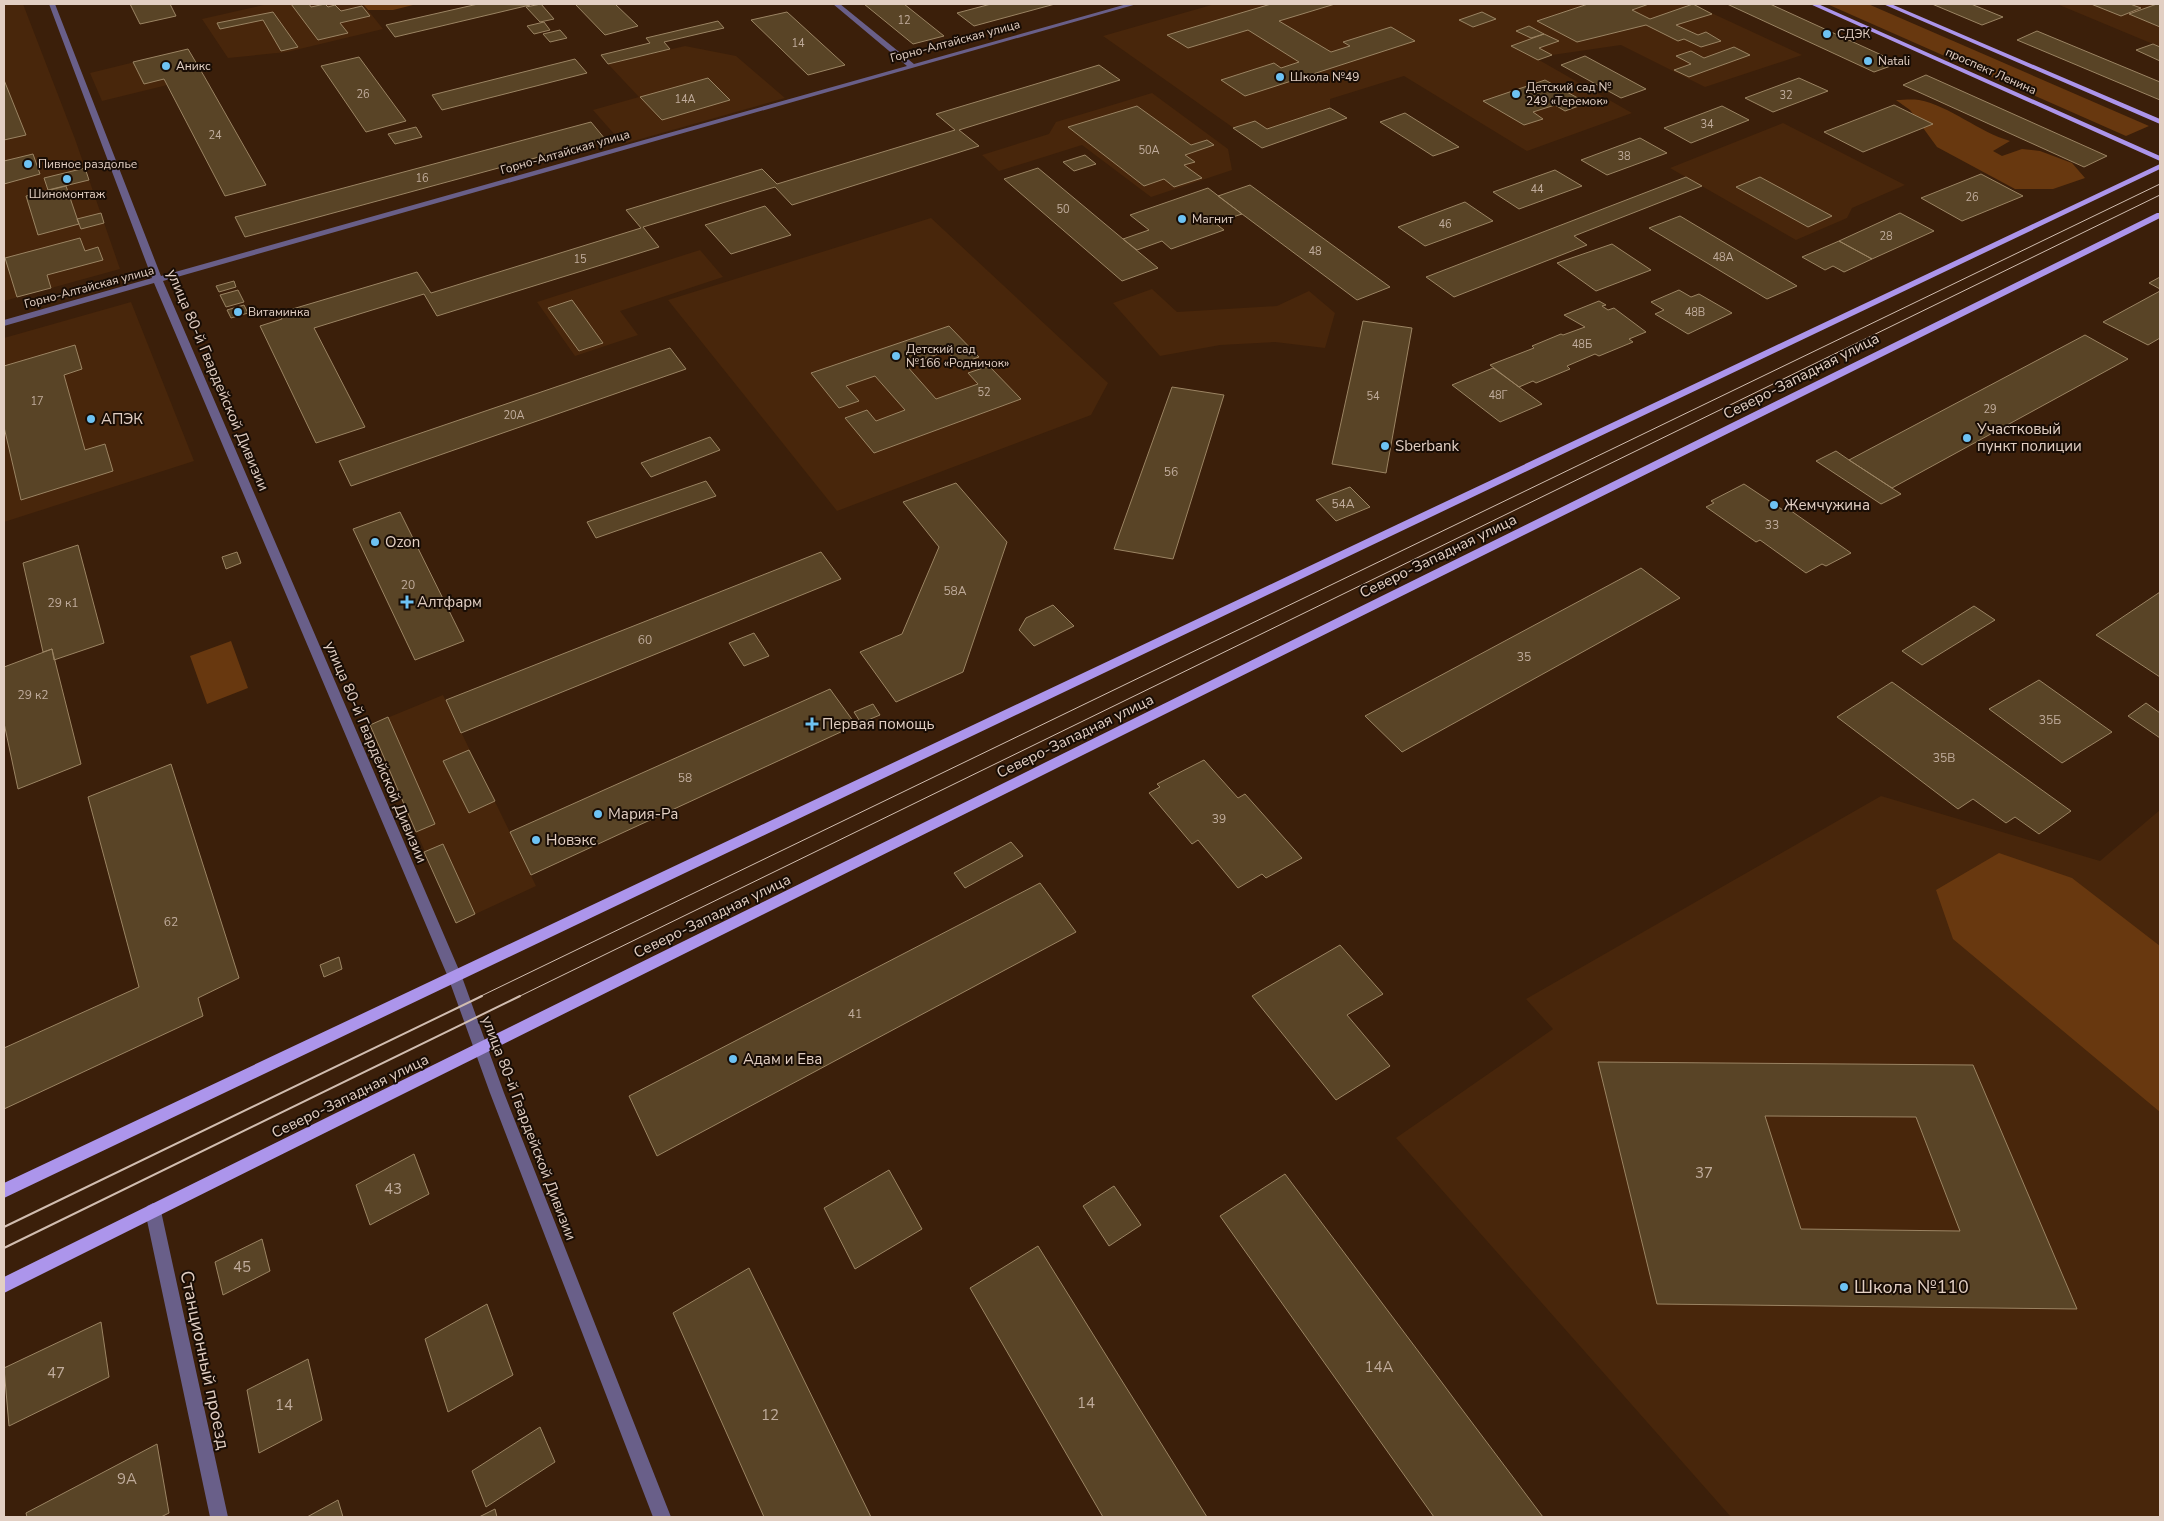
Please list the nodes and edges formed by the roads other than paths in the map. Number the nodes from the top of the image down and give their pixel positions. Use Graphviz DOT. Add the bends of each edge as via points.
graph roads {
  1 [pos="52,4"];
  2 [pos="836,4"];
  3 [pos="1134,4"];
  4 [pos="1813,4"];
  5 [pos="1886,4"];
  6 [pos="912,66"];
  7 [pos="2160,122"];
  8 [pos="2160,159"];
  9 [pos="2160,166"];
  10 [pos="2160,215"];
  11 [pos="158,281"];
  12 [pos="4,323"];
  13 [pos="455,977"];
  14 [pos="481,1050"];
  15 [pos="4,1192"];
  16 [pos="153,1211"];
  17 [pos="4,1285"];
  18 [pos="219,1517"];
  19 [pos="662,1517"];
  1 -- 11 [label="street, улица 80-й Гвардейской Дивизии"];
  2 -- 6 [label="street"];
  3 -- 6 [label="street, Горно-Алтайская улица"];
  4 -- 8 [label="main road, проспект Ленина"];
  5 -- 7 [label="main road, проспект Ленина"];
  6 -- 11 [label="street, Горно-Алтайская улица"];
  9 -- 13 [label="main road"];
  10 -- 14 [label="main road, Северо-Западная улица"];
  11 -- 12 [label="street, Горно-Алтайская улица"];
  11 -- 13 [label="street, улица 80-й Гвардейской Дивизии"];
  13 -- 14 [label="street, улица 80-й Гвардейской Дивизии"];
  13 -- 15 [label="main road"];
  14 -- 16 [label="main road, Северо-Западная улица"];
  14 -- 19 [label="street, улица 80-й Гвардейской Дивизии"];
  16 -- 17 [label="main road, Северо-Западная улица"];
  16 -- 18 [label="street, Станционный проезд"];
}
